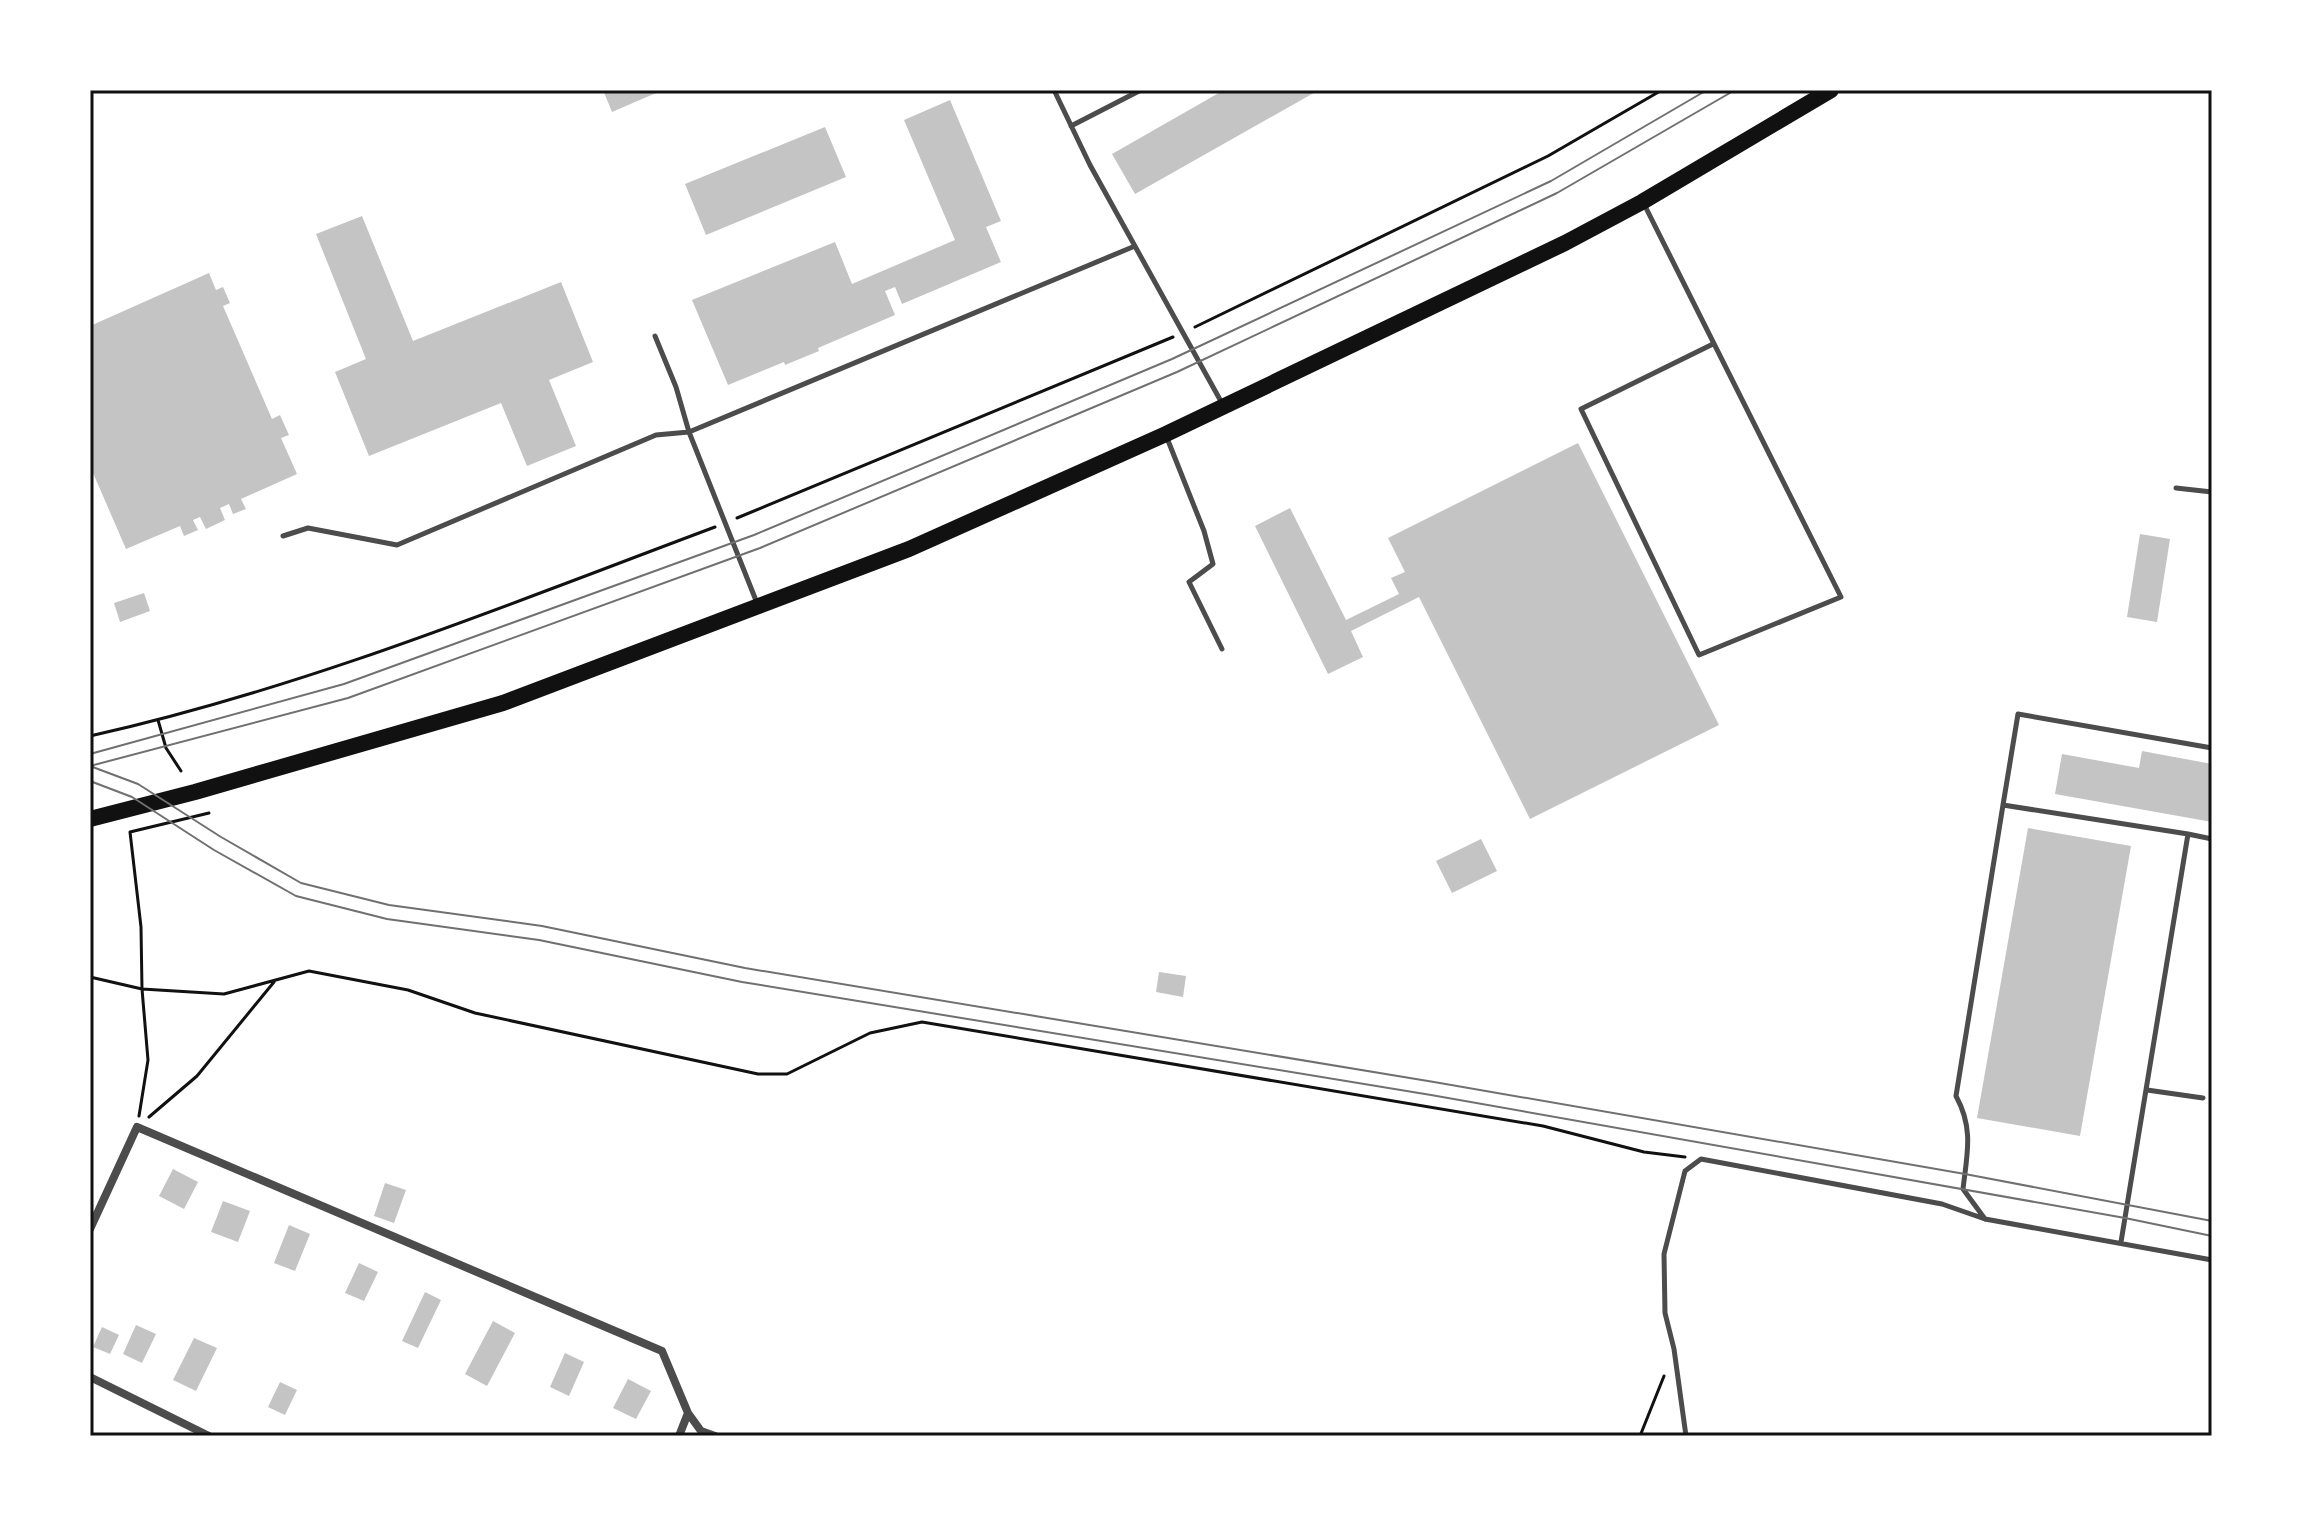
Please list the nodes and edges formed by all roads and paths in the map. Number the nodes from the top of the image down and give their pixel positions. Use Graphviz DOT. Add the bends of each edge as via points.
graph roads {
  1 [pos="1054,90"];
  2 [pos="1141,90"];
  3 [pos="1662,90"];
  4 [pos="1831,90"];
  5 [pos="1071,126"];
  6 [pos="1642,202"];
  7 [pos="1135,246"];
  8 [pos="1183,333"];
  9 [pos="655,336"];
  10 [pos="1713,344"];
  11 [pos="1223,406"];
  12 [pos="689,432"];
  13 [pos="1166,434"];
  14 [pos="2176,488"];
  15 [pos="2212,492"];
  16 [pos="724,523"];
  17 [pos="283,536"];
  18 [pos="759,608"];
  19 [pos="1222,649"];
  20 [pos="158,720"];
  21 [pos="90,736"];
  22 [pos="2212,748"];
  23 [pos="181,771"];
  24 [pos="2003,805"];
  25 [pos="209,813"];
  26 [pos="90,819"];
  27 [pos="2188,834"];
  28 [pos="2212,839"];
  29 [pos="90,977"];
  30 [pos="276,980"];
  31 [pos="142,989"];
  32 [pos="2147,1090"];
  33 [pos="2203,1098"];
  34 [pos="137,1127"];
  35 [pos="1701,1159"];
  36 [pos="1985,1219"];
  37 [pos="90,1229"];
  38 [pos="2121,1242"];
  39 [pos="2212,1260"];
  40 [pos="1674,1349"];
  41 [pos="90,1377"];
  42 [pos="688,1413"];
  43 [pos="209,1436"];
  44 [pos="679,1436"];
  45 [pos="715,1436"];
  46 [pos="1640,1436"];
  47 [pos="1686,1436"];
  1 -- 5 [label="lane"];
  2 -- 5 [label="lane"];
  3 -- 8 [label="path" via="1548,156"];
  4 -- 6 [label="main road"];
  5 -- 7 [label="lane"];
  6 -- 10 [label="lane"];
  6 -- 11 [label="main road"];
  7 -- 8 [label="lane"];
  7 -- 12 [label="lane"];
  8 -- 11 [label="lane"];
  8 -- 16 [label="path"];
  9 -- 12 [label="lane"];
  10 -- 10 [label="lane" via="1581,409 1699,655 1841,597"];
  11 -- 13 [label="main road"];
  12 -- 16 [label="lane"];
  12 -- 17 [label="lane" via="656,435 397,545 308,528"];
  13 -- 18 [label="main road" via="909,549"];
  13 -- 19 [label="lane" via="1213,564 1189,582"];
  14 -- 15 [label="lane"];
  16 -- 18 [label="lane"];
  16 -- 20 [label="path" via="368,657"];
  18 -- 26 [label="main road" via="503,703"];
  20 -- 21 [label="path"];
  20 -- 23 [label="path" via="166,748"];
  22 -- 24 [label="lane" via="2018,714"];
  24 -- 27 [label="lane"];
  24 -- 36 [label="lane" via="1956,1096 1969,1131 1963,1189"];
  25 -- 31 [label="path" via="130,832"];
  27 -- 28 [label="lane"];
  27 -- 32 [label="lane"];
  29 -- 31 [label="path"];
  30 -- 31 [label="path" via="224,994"];
  30 -- 34 [label="path" via="197,1076"];
  30 -- 35 [label="path" via="309,971 354,978 475,1013 758,1074 787,1074 870,1033 922,1022 1543,1126 1644,1152"];
  31 -- 34 [label="path" via="148,1060"];
  32 -- 33 [label="lane"];
  32 -- 38 [label="lane"];
  34 -- 37 [label="street"];
  34 -- 42 [label="street" via="662,1351"];
  35 -- 36 [label="lane" via="1942,1204"];
  35 -- 40 [label="lane" via="1685,1171 1664,1254 1665,1313"];
  36 -- 38 [label="lane"];
  38 -- 39 [label="lane"];
  40 -- 46 [label="path"];
  40 -- 47 [label="lane"];
  41 -- 43 [label="street"];
  42 -- 44 [label="street"];
  42 -- 45 [label="street" via="701,1431"];
}
